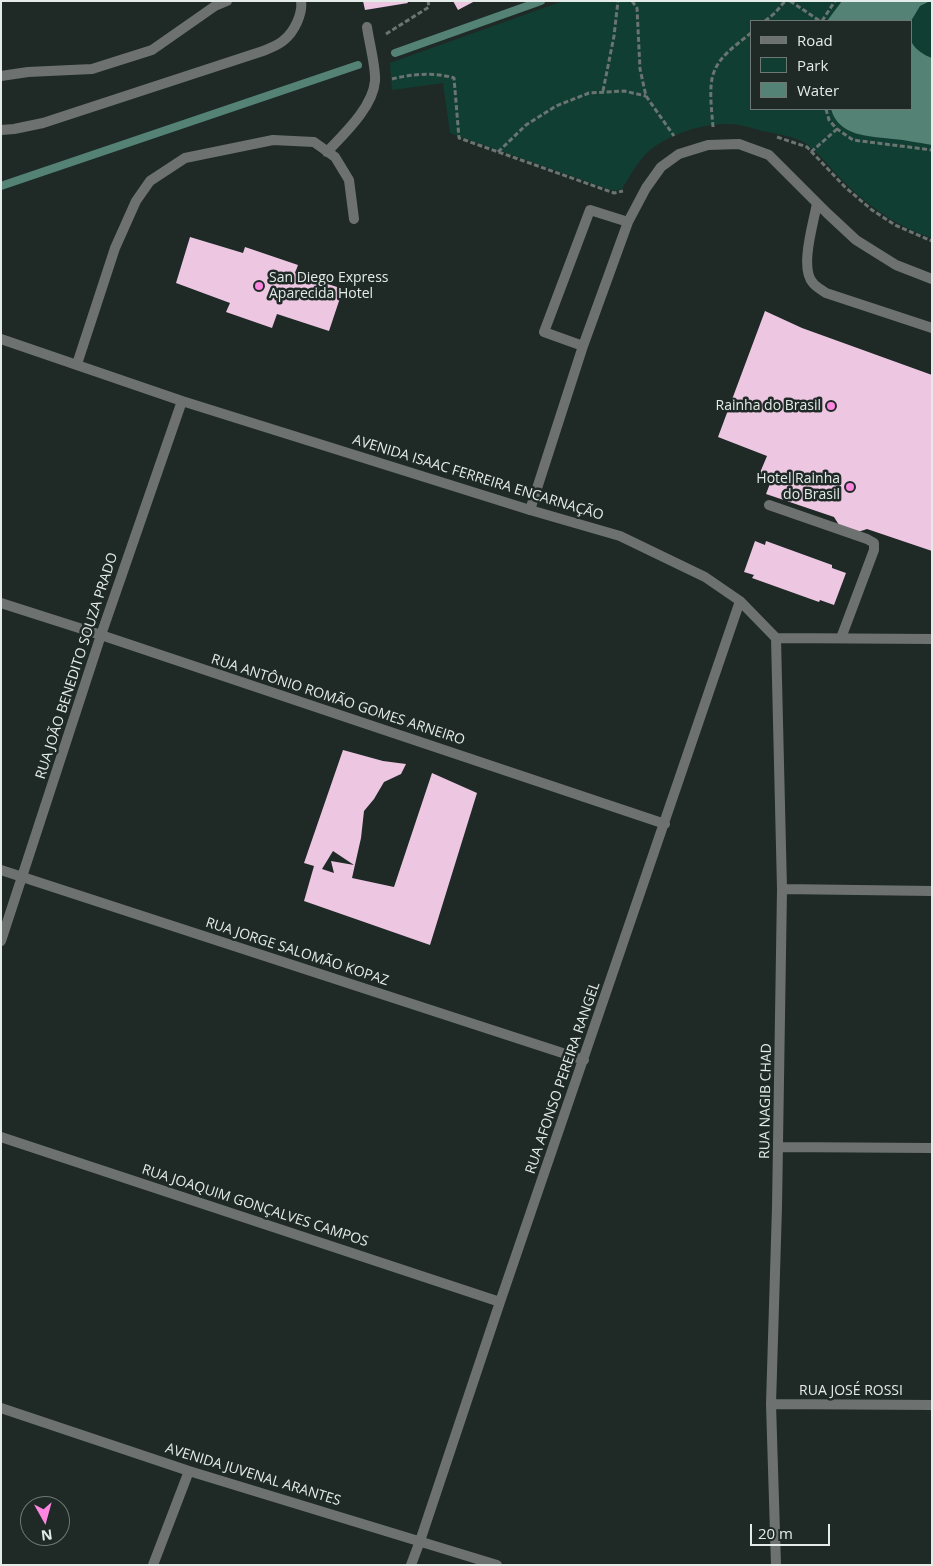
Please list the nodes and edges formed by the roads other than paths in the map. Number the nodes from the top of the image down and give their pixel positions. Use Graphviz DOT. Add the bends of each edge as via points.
graph roads {
  1 [pos="227,1"];
  2 [pos="301,1"];
  3 [pos="366,27"];
  4 [pos="1,76"];
  5 [pos="1,130"];
  6 [pos="327,152"];
  7 [pos="817,202"];
  8 [pos="354,219"];
  9 [pos="628,222"];
  10 [pos="932,279"];
  11 [pos="932,328"];
  12 [pos="1,339"];
  13 [pos="583,346"];
  14 [pos="77,364"];
  15 [pos="182,401"];
  16 [pos="769,505"];
  17 [pos="530,510"];
  18 [pos="740,601"];
  19 [pos="1,603"];
  20 [pos="101,635"];
  21 [pos="776,638"];
  22 [pos="841,638"];
  23 [pos="932,639"];
  24 [pos="665,824"];
  25 [pos="1,870"];
  26 [pos="22,876"];
  27 [pos="782,889"];
  28 [pos="932,891"];
  29 [pos="1,941"];
  30 [pos="584,1060"];
  31 [pos="1,1137"];
  32 [pos="779,1147"];
  33 [pos="932,1148"];
  34 [pos="500,1302"];
  35 [pos="771,1404"];
  36 [pos="932,1405"];
  37 [pos="1,1408"];
  38 [pos="189,1471"];
  39 [pos="420,1541"];
  40 [pos="153,1565"];
  41 [pos="411,1565"];
  42 [pos="497,1565"];
  43 [pos="776,1565"];
  1 -- 4 [label="street" via="152,50 92,69"];
  2 -- 5 [label="street" via="295,26 285,40 263,51 43,124"];
  3 -- 6 [label="street" via="375,83 373,92 356,120"];
  6 -- 8 [label="street" via="335,157 349,180"];
  6 -- 14 [label="street" via="314,142 273,140 185,158 150,181 136,201 115,248"];
  7 -- 9 [label="street" via="769,155 739,144 708,145 679,154 661,167"];
  7 -- 10 [label="street" via="856,240 896,265"];
  7 -- 11 [label="street" via="807,259 807,273 813,284 826,292"];
  9 -- 13 [label="street"];
  9 -- 13 [label="street" via="590,210 544,332"];
  12 -- 14 [label="street, AVENIDA ISAAC FERREIRA ENCARNAÇÃO"];
  13 -- 17 [label="street"];
  14 -- 15 [label="street, AVENIDA ISAAC FERREIRA ENCARNAÇÃO"];
  15 -- 17 [label="street, AVENIDA ISAAC FERREIRA ENCARNAÇÃO"];
  15 -- 20 [label="street, RUA JOÃO BENEDITO SOUZA PRADO"];
  16 -- 22 [label="street" via="874,543"];
  17 -- 18 [label="street, AVENIDA ISAAC FERREIRA ENCARNAÇÃO" via="620,536 705,577"];
  18 -- 21 [label="street, AVENIDA ISAAC FERREIRA ENCARNAÇÃO"];
  18 -- 24 [label="street, RUA AFONSO PEREIRA RANGEL"];
  19 -- 20 [label="street, RUA ANTÔNIO ROMÃO GOMES ARNEIRO"];
  20 -- 24 [label="street, RUA ANTÔNIO ROMÃO GOMES ARNEIRO"];
  20 -- 26 [label="street, RUA JOÃO BENEDITO SOUZA PRADO"];
  21 -- 22 [label="street"];
  21 -- 27 [label="street, RUA NAGIB CHAD"];
  22 -- 23 [label="street"];
  24 -- 30 [label="street, RUA AFONSO PEREIRA RANGEL"];
  25 -- 26 [label="street, RUA JORGE SALOMÃO KOPAZ"];
  26 -- 29 [label="street, RUA JOÃO BENEDITO SOUZA PRADO"];
  26 -- 30 [label="street, RUA JORGE SALOMÃO KOPAZ"];
  27 -- 28 [label="street"];
  27 -- 32 [label="street, RUA NAGIB CHAD"];
  30 -- 34 [label="street, RUA AFONSO PEREIRA RANGEL"];
  31 -- 34 [label="street, RUA JOAQUIM GONÇALVES CAMPOS"];
  32 -- 33 [label="street"];
  32 -- 35 [label="street, RUA NAGIB CHAD"];
  34 -- 39 [label="street, RUA AFONSO PEREIRA RANGEL"];
  35 -- 36 [label="street, RUA JOSÉ ROSSI"];
  35 -- 43 [label="street, RUA NAGIB CHAD"];
  37 -- 38 [label="street, AVENIDA JUVENAL ARANTES"];
  38 -- 39 [label="street, AVENIDA JUVENAL ARANTES"];
  38 -- 40 [label="street"];
  39 -- 41 [label="street, RUA AFONSO PEREIRA RANGEL"];
  39 -- 42 [label="street, AVENIDA JUVENAL ARANTES"];
}
